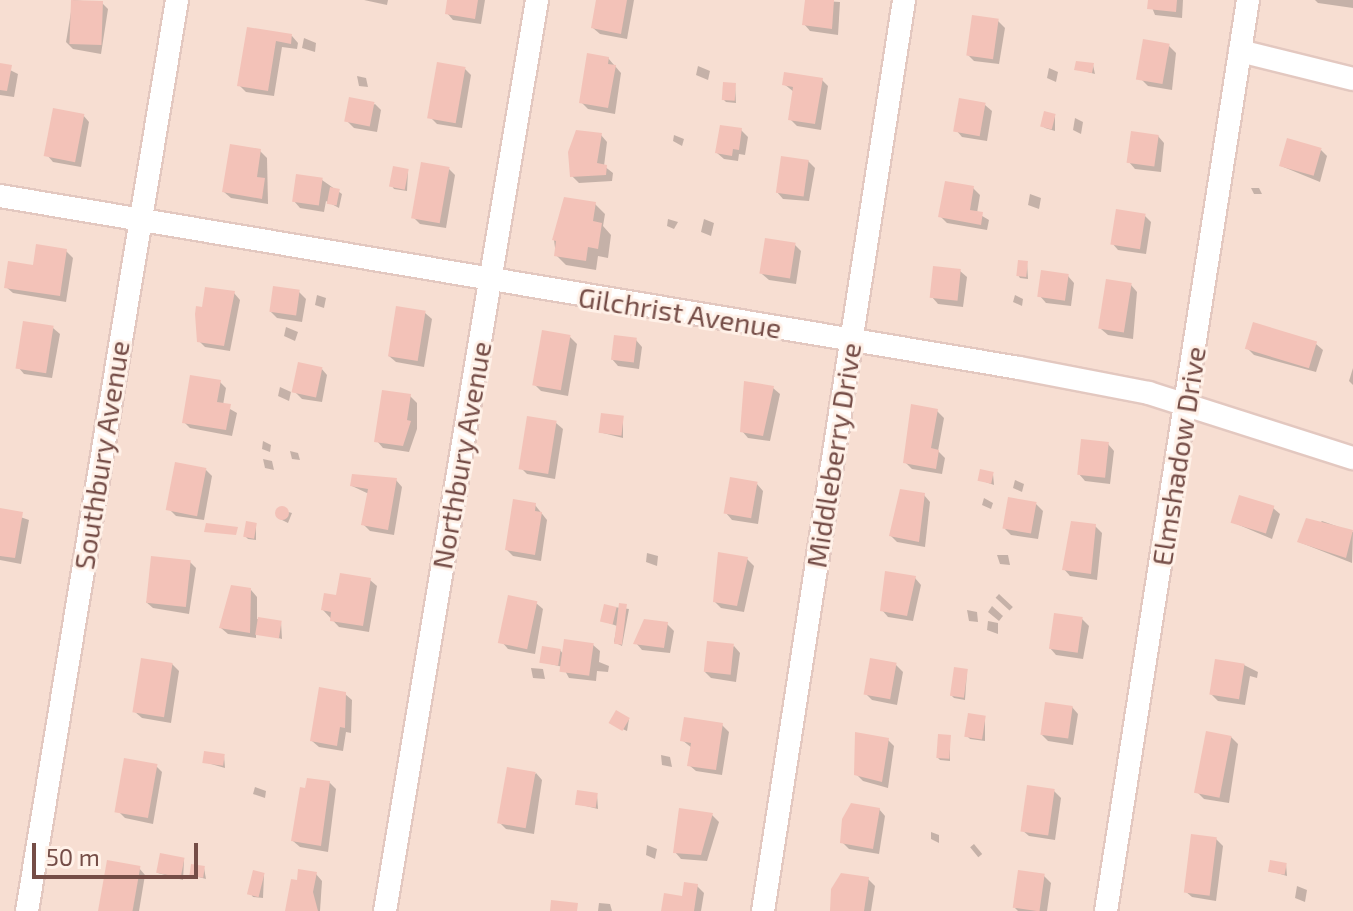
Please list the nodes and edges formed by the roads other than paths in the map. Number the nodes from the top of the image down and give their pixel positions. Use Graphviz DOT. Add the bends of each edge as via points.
graph roads {
  1 [pos="177,0"];
  2 [pos="537,0"];
  3 [pos="904,0"];
  4 [pos="1248,0"];
  5 [pos="1240,51"];
  6 [pos="1353,79"];
  7 [pos="0,196"];
  8 [pos="140,221"];
  9 [pos="491,281"];
  10 [pos="851,340"];
  11 [pos="1186,404"];
  12 [pos="1353,458"];
  13 [pos="27,911"];
  14 [pos="385,911"];
  15 [pos="763,911"];
  16 [pos="1106,911"];
  1 -- 8 [label="street, Southbury Avenue"];
  2 -- 9 [label="street, Northbury Avenue"];
  3 -- 10 [label="street, Middleberry Drive"];
  4 -- 5 [label="street, Elmshadow Drive"];
  5 -- 6 [label="street"];
  5 -- 11 [label="street, Elmshadow Drive"];
  7 -- 8 [label="street, Gilchrist Avenue"];
  8 -- 9 [label="street, Gilchrist Avenue"];
  8 -- 13 [label="street, Southbury Avenue"];
  9 -- 10 [label="street, Gilchrist Avenue"];
  9 -- 14 [label="street, Northbury Avenue"];
  10 -- 11 [label="street, Gilchrist Avenue" via="1019,368"];
  10 -- 15 [label="street, Middleberry Drive"];
  11 -- 12 [label="street, Gilchrist Avenue"];
  11 -- 16 [label="street, Elmshadow Drive"];
}
